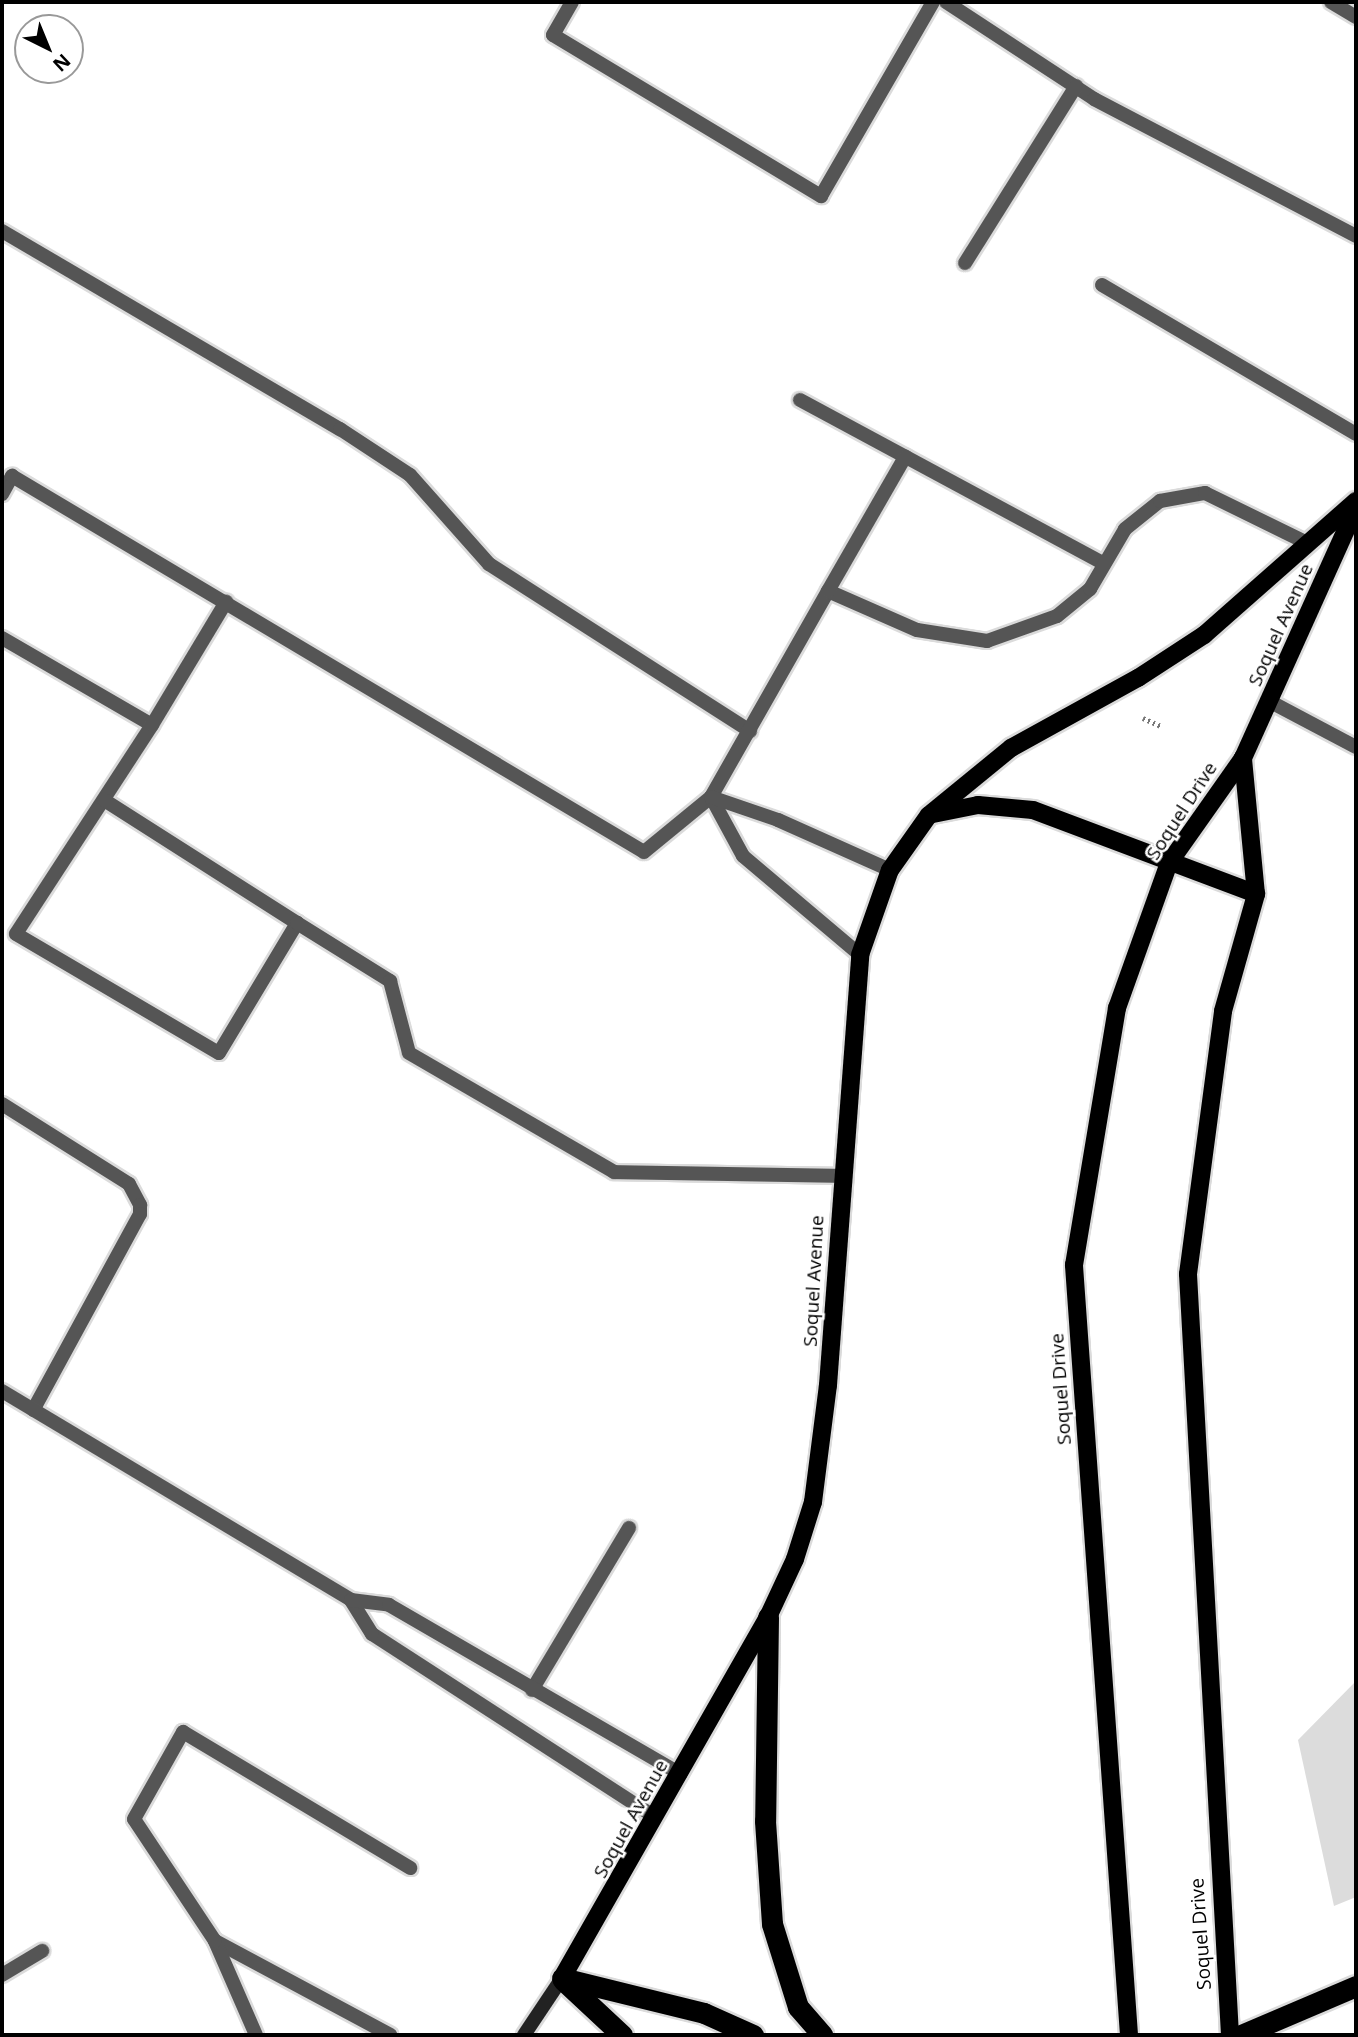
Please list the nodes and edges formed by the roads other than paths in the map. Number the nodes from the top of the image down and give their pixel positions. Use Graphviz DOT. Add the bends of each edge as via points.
graph roads {
  1 [pos="572,2"];
  2 [pos="933,2"];
  3 [pos="946,2"];
  4 [pos="1331,2"];
  5 [pos="1356,17"];
  6 [pos="1076,86"];
  7 [pos="2,232"];
  8 [pos="1356,236"];
  9 [pos="965,263"];
  10 [pos="1102,285"];
  11 [pos="800,400"];
  12 [pos="1356,434"];
  13 [pos="905,457"];
  14 [pos="7,473"];
  15 [pos="2,494"];
  16 [pos="1356,500"];
  17 [pos="1356,508"];
  18 [pos="1307,543"];
  19 [pos="1103,563"];
  20 [pos="828,591"];
  21 [pos="226,602"];
  22 [pos="2,638"];
  23 [pos="1269,701"];
  24 [pos="152,725"];
  25 [pos="750,731"];
  26 [pos="1356,747"];
  27 [pos="1243,758"];
  28 [pos="711,797"];
  29 [pos="104,800"];
  30 [pos="929,815"];
  31 [pos="1169,863"];
  32 [pos="890,870"];
  33 [pos="1256,894"];
  34 [pos="298,923"];
  35 [pos="860,956"];
  36 [pos="2,1104"];
  37 [pos="841,1176"];
  38 [pos="2,1391"];
  39 [pos="33,1410"];
  40 [pos="629,1528"];
  41 [pos="351,1601"];
  42 [pos="768,1617"];
  43 [pos="532,1690"];
  44 [pos="680,1774"];
  45 [pos="654,1817"];
  46 [pos="410,1868"];
  47 [pos="215,1941"];
  48 [pos="42,1951"];
  49 [pos="2,1975"];
  50 [pos="562,1978"];
  51 [pos="1356,1986"];
  52 [pos="256,2035"];
  53 [pos="390,2035"];
  54 [pos="524,2035"];
  55 [pos="622,2035"];
  56 [pos="753,2035"];
  57 [pos="822,2035"];
  58 [pos="1129,2035"];
  59 [pos="1230,2035"];
  60 [pos="1241,2035"];
  1 -- 2 [label="lane" via="553,35 821,196"];
  3 -- 6 [label="lane"];
  4 -- 5 [label="lane"];
  6 -- 8 [label="lane"];
  6 -- 9 [label="lane"];
  7 -- 25 [label="lane" via="340,429 410,475 489,564"];
  10 -- 12 [label="lane"];
  11 -- 13 [label="lane"];
  13 -- 19 [label="lane"];
  13 -- 20 [label="lane"];
  14 -- 15 [label="lane"];
  14 -- 21 [label="lane"];
  16 -- 18 [label="main road, Soquel Avenue"];
  17 -- 23 [label="main road, Soquel Avenue"];
  18 -- 19 [label="lane" via="1205,493 1160,500 1125,529"];
  18 -- 30 [label="main road, Soquel Avenue" via="1204,635 1138,678 1011,748"];
  19 -- 20 [label="lane" via="1090,589 1057,616 987,641 917,630"];
  20 -- 25 [label="lane"];
  21 -- 24 [label="lane"];
  21 -- 28 [label="lane" via="644,852"];
  22 -- 24 [label="lane"];
  23 -- 26 [label="lane"];
  23 -- 27 [label="main road, Soquel Avenue"];
  24 -- 29 [label="lane"];
  25 -- 28 [label="lane"];
  27 -- 31 [label="main road, Soquel Drive"];
  27 -- 33 [label="main road, Soquel Drive"];
  28 -- 32 [label="lane" via="778,820"];
  28 -- 35 [label="lane" via="743,856"];
  29 -- 34 [label="lane"];
  29 -- 34 [label="lane" via="16,934 219,1053"];
  30 -- 31 [label="main road" via="978,804 1033,810"];
  30 -- 32 [label="main road, Soquel Avenue"];
  31 -- 33 [label="main road"];
  31 -- 58 [label="main road, Soquel Drive" via="1117,1008 1074,1265"];
  32 -- 35 [label="main road, Soquel Avenue"];
  33 -- 59 [label="main road, Soquel Drive" via="1223,1012 1188,1273"];
  34 -- 37 [label="lane" via="390,981 409,1053 614,1172"];
  35 -- 37 [label="main road, Soquel Avenue"];
  36 -- 39 [label="lane" via="129,1184 140,1205 140,1214"];
  37 -- 42 [label="main road, Soquel Avenue" via="828,1385 813,1502 795,1559"];
  38 -- 39 [label="lane"];
  39 -- 41 [label="lane"];
  40 -- 43 [label="lane"];
  41 -- 43 [label="lane" via="389,1605"];
  41 -- 45 [label="lane" via="372,1634"];
  42 -- 44 [label="main road, Soquel Avenue"];
  42 -- 57 [label="highway" via="765,1821 772,1924 798,2007"];
  43 -- 44 [label="lane"];
  44 -- 45 [label="main road, Soquel Avenue"];
  45 -- 50 [label="main road, Soquel Avenue"];
  46 -- 47 [label="lane" via="183,1732 134,1819"];
  47 -- 52 [label="lane"];
  47 -- 53 [label="lane"];
  48 -- 49 [label="lane"];
  50 -- 54 [label="main road, Soquel Avenue"];
  50 -- 55 [label="highway"];
  50 -- 56 [label="highway" via="704,2013"];
  51 -- 60 [label="highway"];
}
